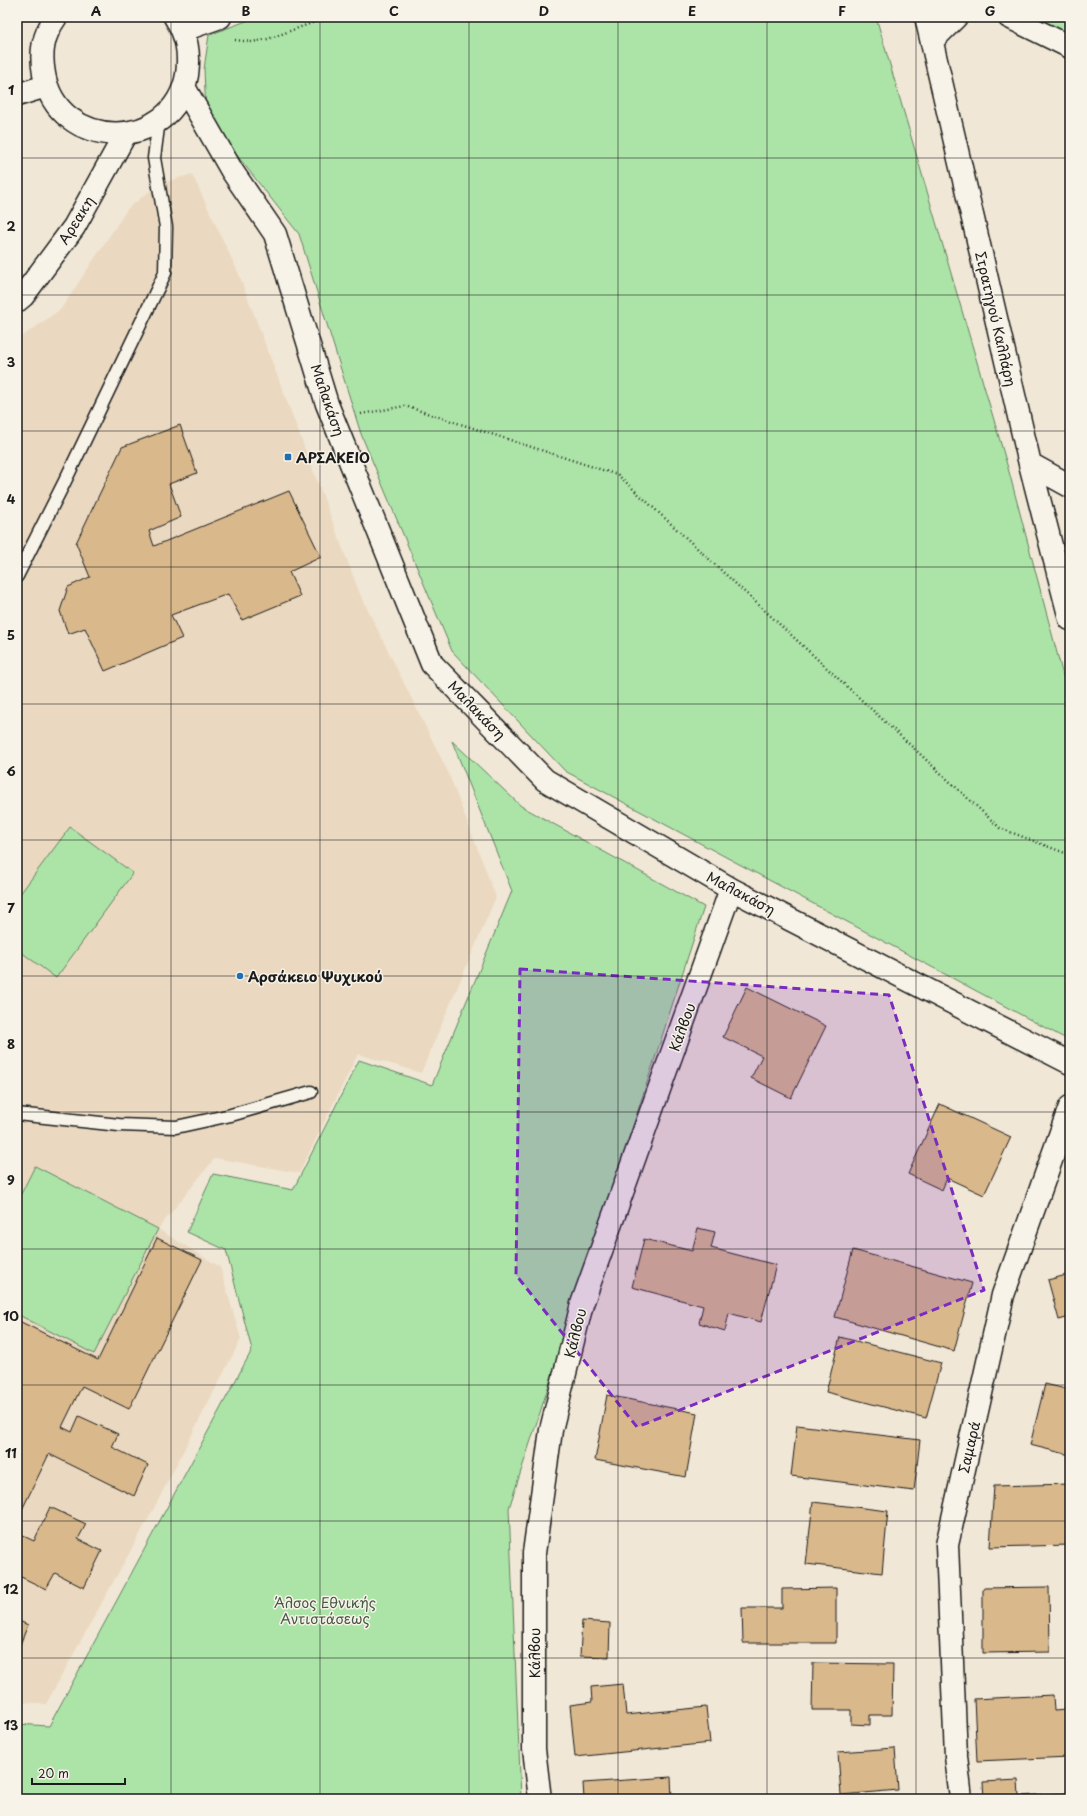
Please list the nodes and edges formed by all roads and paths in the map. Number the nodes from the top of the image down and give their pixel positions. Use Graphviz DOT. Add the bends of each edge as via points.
graph roads {
  1 [pos="56,17"];
  2 [pos="220,17"];
  3 [pos="328,17"];
  4 [pos="926,17"];
  5 [pos="956,17"];
  6 [pos="1009,17"];
  7 [pos="179,24"];
  8 [pos="232,39"];
  9 [pos="932,40"];
  10 [pos="1070,48"];
  11 [pos="46,86"];
  12 [pos="184,87"];
  13 [pos="17,95"];
  14 [pos="159,120"];
  15 [pos="126,134"];
  16 [pos="17,301"];
  17 [pos="333,419"];
  18 [pos="1030,464"];
  19 [pos="1070,486"];
  20 [pos="17,576"];
  21 [pos="1070,619"];
  22 [pos="1070,855"];
  23 [pos="731,889"];
  24 [pos="1070,1063"];
  25 [pos="311,1092"];
  26 [pos="1070,1107"];
  27 [pos="17,1114"];
  28 [pos="540,1799"];
  29 [pos="961,1799"];
  1 -- 11 [label="street" via="48,28 41,57"];
  2 -- 7 [label="street"];
  3 -- 8 [label="path" via="268,39 252,42"];
  4 -- 9 [label="street, Στρατηγού Καλλάρη"];
  5 -- 9 [label="street"];
  6 -- 10 [label="street"];
  7 -- 12 [label="street" via="189,59"];
  9 -- 18 [label="street, Στρατηγού Καλλάρη"];
  11 -- 13 [label="street"];
  11 -- 15 [label="street" via="58,108 77,124 101,133"];
  12 -- 14 [label="street" via="174,105"];
  12 -- 17 [label="street, Μαλακάση" via="232,171 275,234"];
  14 -- 15 [label="street" via="144,129"];
  14 -- 20 [label="lane" via="154,158 166,227 165,273"];
  15 -- 16 [label="street, Αρεακη" via="74,227"];
  17 -- 22 [label="path" via="405,406 618,475 1000,828"];
  17 -- 23 [label="street, Μαλακάση" via="432,664 545,780"];
  18 -- 19 [label="street"];
  18 -- 21 [label="street, Στρατηγού Καλλάρη"];
  23 -- 24 [label="street, Μαλακάση"];
  23 -- 28 [label="street, Κάλβου" via="582,1304 551,1430 534,1553 534,1749"];
  25 -- 27 [label="lane" via="231,1115 176,1127"];
  26 -- 29 [label="street, Σαμαρά" via="1003,1295 947,1545 956,1756"];
}
